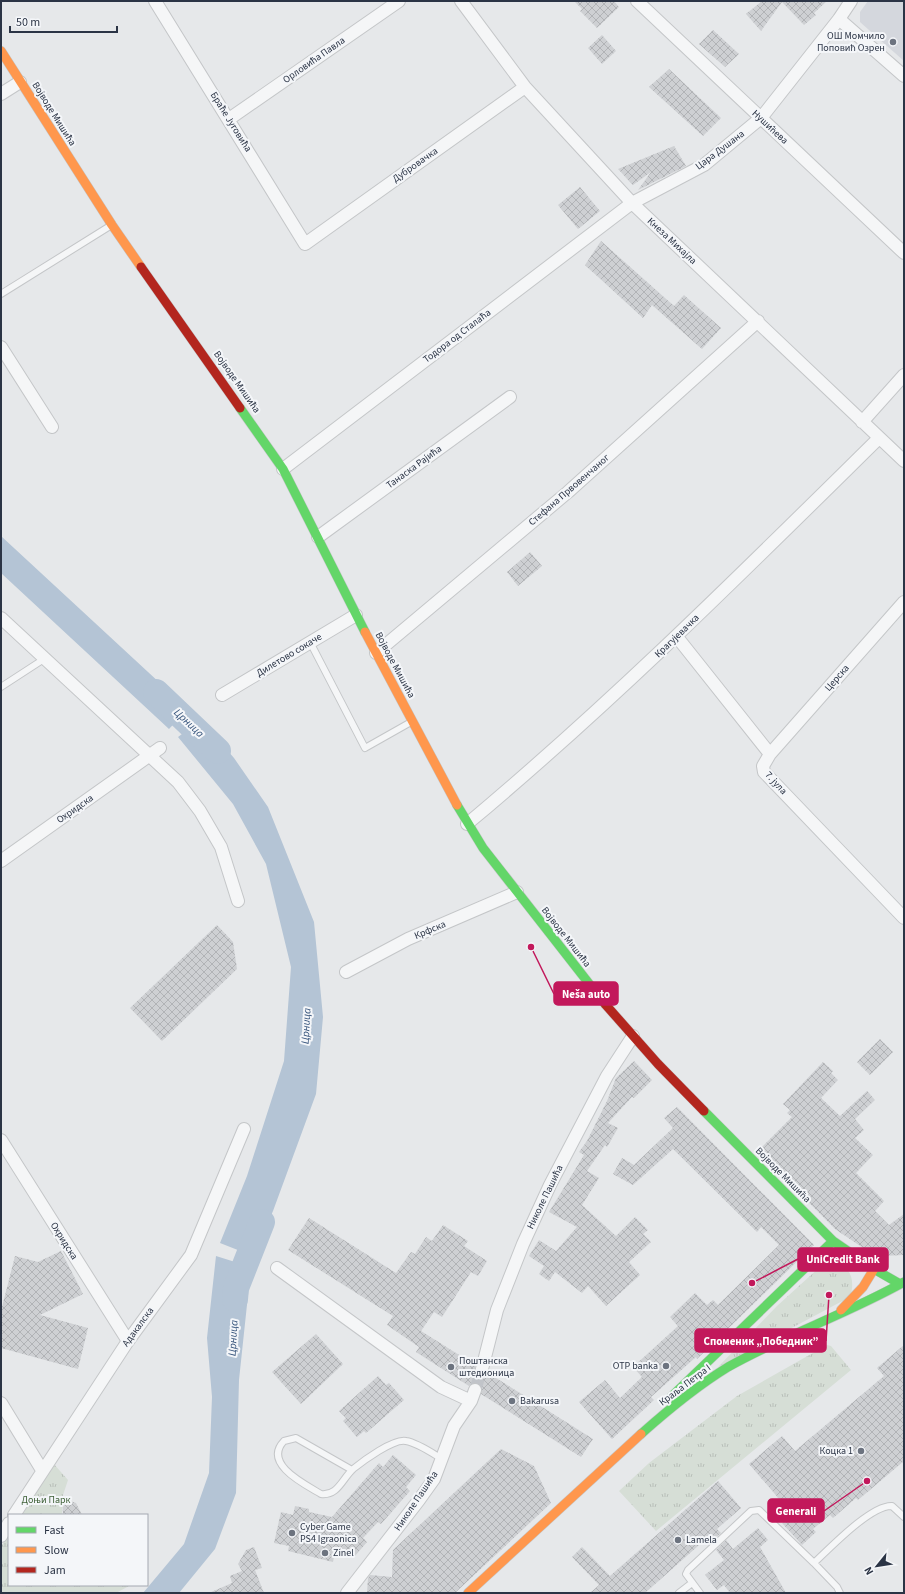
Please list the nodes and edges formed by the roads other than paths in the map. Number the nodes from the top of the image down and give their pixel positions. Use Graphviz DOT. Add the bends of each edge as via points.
graph roads {
  1 [pos="155,1"];
  2 [pos="399,1"];
  3 [pos="461,1"];
  4 [pos="851,1"];
  5 [pos="641,2"];
  6 [pos="839,19"];
  7 [pos="1,51"];
  8 [pos="904,76"];
  9 [pos="20,82"];
  10 [pos="525,87"];
  11 [pos="1,94"];
  12 [pos="761,118"];
  13 [pos="229,119"];
  14 [pos="632,203"];
  15 [pos="112,225"];
  16 [pos="305,244"];
  17 [pos="904,252"];
  18 [pos="1,294"];
  19 [pos="758,321"];
  20 [pos="1,347"];
  21 [pos="904,375"];
  22 [pos="510,397"];
  23 [pos="862,422"];
  24 [pos="52,427"];
  25 [pos="879,438"];
  26 [pos="904,461"];
  27 [pos="283,469"];
  28 [pos="318,537"];
  29 [pos="904,602"];
  30 [pos="356,615"];
  31 [pos="1,618"];
  32 [pos="677,637"];
  33 [pos="310,642"];
  34 [pos="376,653"];
  35 [pos="44,659"];
  36 [pos="1,687"];
  37 [pos="222,695"];
  38 [pos="412,721"];
  39 [pos="160,748"];
  40 [pos="770,754"];
  41 [pos="149,756"];
  42 [pos="467,824"];
  43 [pos="1,861"];
  44 [pos="517,892"];
  45 [pos="238,901"];
  46 [pos="904,918"];
  47 [pos="346,972"];
  48 [pos="633,1036"];
  49 [pos="244,1129"];
  50 [pos="1,1140"];
  51 [pos="833,1240"];
  52 [pos="278,1268"];
  53 [pos="874,1269"];
  54 [pos="903,1284"];
  55 [pos="835,1316"];
  56 [pos="128,1341"];
  57 [pos="482,1370"];
  58 [pos="1,1403"];
  59 [pos="656,1420"];
  60 [pos="442,1459"];
  61 [pos="42,1470"];
  62 [pos="352,1470"];
  63 [pos="15,1514"];
  64 [pos="904,1518"];
  65 [pos="8,1525"];
  66 [pos="1,1536"];
  67 [pos="814,1563"];
  68 [pos="692,1583"];
  69 [pos="347,1593"];
  70 [pos="468,1593"];
  71 [pos="679,1593"];
  72 [pos="700,1593"];
  73 [pos="840,1593"];
  1 -- 13 [label="street, Браће Југовића"];
  2 -- 13 [label="street, Орловића Павла"];
  3 -- 10 [label="street, Кнеза Михајла"];
  4 -- 6 [label="street, Цара Душана"];
  5 -- 12 [label="street, Нушићева"];
  6 -- 8 [label="street"];
  6 -- 12 [label="street, Цара Душана"];
  7 -- 9 [label="main road, Војводе Мишића"];
  9 -- 11 [label="street"];
  9 -- 15 [label="main road, Војводе Мишића"];
  10 -- 14 [label="street, Кнеза Михајла"];
  10 -- 16 [label="street, Дубровачка"];
  12 -- 14 [label="street, Цара Душана" via="704,164"];
  12 -- 17 [label="street, Нушићева"];
  13 -- 16 [label="street, Браће Југовића"];
  14 -- 19 [label="street, Кнеза Михајла"];
  14 -- 27 [label="street, Тодора од Сталаћа"];
  15 -- 18 [label="lane"];
  15 -- 27 [label="main road, Војводе Мишића"];
  19 -- 23 [label="street, Кнеза Михајла"];
  19 -- 34 [label="street, Стефана Првовенчаног" via="568,492"];
  20 -- 24 [label="street"];
  21 -- 23 [label="street"];
  22 -- 28 [label="street, Танаска Рајића"];
  23 -- 25 [label="street, Кнеза Михајла"];
  25 -- 26 [label="street, Кнеза Михајла"];
  25 -- 32 [label="street, Крагујевачка"];
  27 -- 28 [label="main road, Војводе Мишића"];
  28 -- 30 [label="main road, Војводе Мишића"];
  29 -- 40 [label="street, Церска"];
  30 -- 33 [label="street, Дилетово сокаче"];
  30 -- 34 [label="main road, Војводе Мишића"];
  31 -- 35 [label="street"];
  32 -- 40 [label="street"];
  32 -- 42 [label="street, Крагујевачка" via="565,741"];
  33 -- 37 [label="street, Дилетово сокаче"];
  33 -- 38 [label="lane" via="365,748"];
  34 -- 38 [label="main road, Војводе Мишића"];
  35 -- 36 [label="lane"];
  35 -- 41 [label="street"];
  38 -- 42 [label="main road, Војводе Мишића"];
  39 -- 41 [label="street, Охридска"];
  40 -- 46 [label="street, 7. јула" via="763,766 764,772"];
  41 -- 43 [label="street, Охридска"];
  41 -- 45 [label="street" via="178,782 200,811 221,847"];
  42 -- 44 [label="main road, Војводе Мишића"];
  44 -- 47 [label="street, Крфска" via="408,939"];
  44 -- 48 [label="main road, Војводе Мишића"];
  48 -- 51 [label="main road, Војводе Мишића" via="710,1118"];
  48 -- 57 [label="street, Николе Пашића" via="607,1076 550,1185 523,1244 497,1310"];
  49 -- 56 [label="street, Адакалска" via="191,1254"];
  50 -- 56 [label="street, Охридска"];
  51 -- 53 [label="main road, Војводе Мишића"];
  51 -- 59 [label="main road, Краља Петра I" via="664,1404"];
  52 -- 60 [label="street, Николе Пашића" via="441,1387 473,1395 454,1426"];
  53 -- 54 [label="main road, Војводе Мишића"];
  53 -- 55 [label="main road" via="863,1287"];
  54 -- 55 [label="main road, Краља Петра I"];
  55 -- 59 [label="main road, Краља Петра I" via="704,1382"];
  56 -- 61 [label="street, Адакалска"];
  58 -- 61 [label="street"];
  59 -- 70 [label="main road, Краља Петра I"];
  60 -- 62 [label="lane" via="407,1441 402,1441 392,1443"];
  60 -- 69 [label="street, Николе Пашића" via="434,1479"];
  61 -- 63 [label="street, Адакалска"];
  62 -- 62 [label="lane" via="337,1490 321,1494 286,1472 279,1451 284,1441 296,1438"];
  64 -- 67 [label="lane" via="892,1506 885,1505 871,1512"];
  65 -- 66 [label="street"];
  67 -- 68 [label="lane" via="759,1510 751,1511 688,1570 686,1574"];
  67 -- 73 [label="lane"];
  68 -- 71 [label="lane"];
  68 -- 72 [label="lane"];
}
